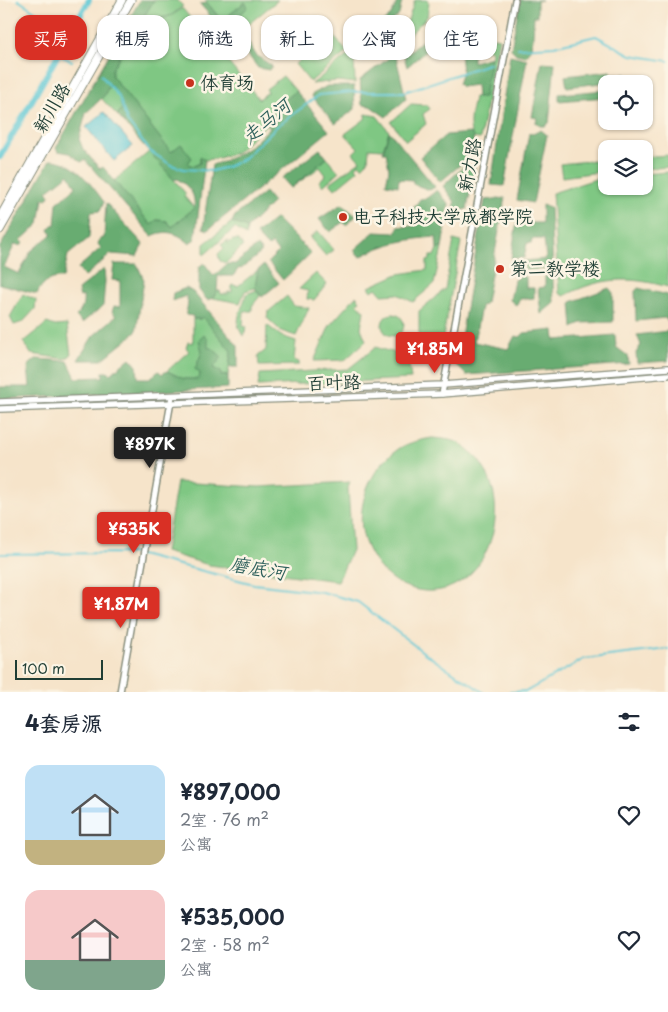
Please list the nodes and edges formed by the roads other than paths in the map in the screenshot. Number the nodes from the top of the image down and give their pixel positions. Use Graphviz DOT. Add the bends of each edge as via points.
graph roads {
  1 [pos="122,0"];
  2 [pos="131,0"];
  3 [pos="515,0"];
  4 [pos="1,221"];
  5 [pos="0,230"];
  6 [pos="668,368"];
  7 [pos="668,375"];
  8 [pos="443,385"];
  9 [pos="442,394"];
  10 [pos="172,399"];
  11 [pos="0,402"];
  12 [pos="0,409"];
  13 [pos="120,692"];
  1 -- 4 [label="main road, 新川路"];
  2 -- 4 [label="main road, 新川路"];
  3 -- 8 [label="street, 新力路"];
  4 -- 5 [label="main road, 新川路"];
  6 -- 8 [label="street, 百叶路"];
  7 -- 9 [label="street, 百叶路"];
  8 -- 9 [label="street, 新力路"];
  8 -- 10 [label="street, 百叶路"];
  9 -- 10 [label="street, 百叶路"];
  10 -- 11 [label="street, 百叶路"];
  10 -- 12 [label="street, 百叶路"];
  10 -- 13 [label="street"];
}
